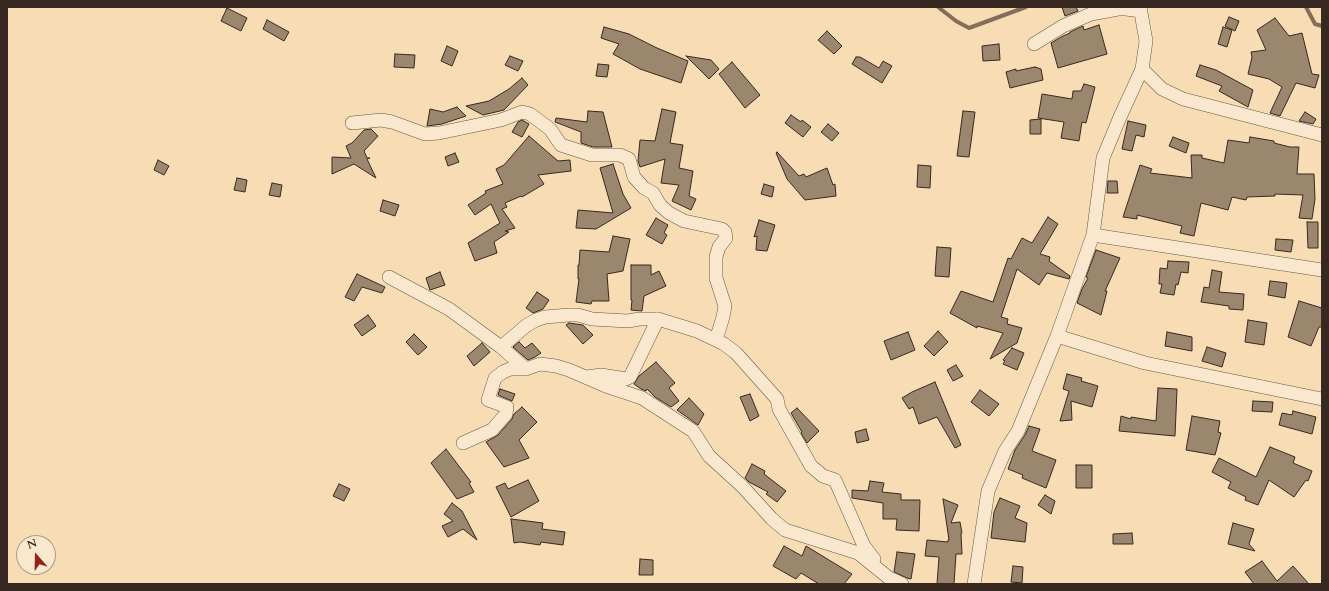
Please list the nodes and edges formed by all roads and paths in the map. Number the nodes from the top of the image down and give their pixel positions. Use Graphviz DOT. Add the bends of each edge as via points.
graph roads {
  1 [pos="1140,9"];
  2 [pos="1034,44"];
  3 [pos="1142,70"];
  4 [pos="352,123"];
  5 [pos="1322,135"];
  6 [pos="1093,235"];
  7 [pos="1322,270"];
  8 [pos="389,277"];
  9 [pos="658,319"];
  10 [pos="1057,336"];
  11 [pos="716,340"];
  12 [pos="501,347"];
  13 [pos="526,369"];
  14 [pos="585,378"];
  15 [pos="1322,399"];
  16 [pos="463,443"];
  17 [pos="889,578"];
  18 [pos="902,584"];
  19 [pos="974,584"];
  1 -- 2 [label="street" via="1118,9 1091,14 1063,26"];
  1 -- 3 [label="street" via="1146,41"];
  3 -- 5 [label="street" via="1162,89 1183,99"];
  3 -- 6 [label="street" via="1103,158"];
  4 -- 11 [label="street" via="381,120 425,134 500,120 522,112 530,114 550,128 561,145 592,155 620,155 629,159 634,177 653,193 660,205 669,213 684,221 726,232 726,238 719,247 716,257 716,278 725,306"];
  6 -- 7 [label="street"];
  6 -- 10 [label="street"];
  8 -- 12 [label="street" via="449,309"];
  9 -- 11 [label="street"];
  9 -- 12 [label="street" via="592,319 569,314 545,317 527,325"];
  9 -- 14 [label="street" via="630,378 601,375"];
  10 -- 15 [label="street" via="1146,363"];
  10 -- 19 [label="street" via="1018,431 1005,451 988,491"];
  11 -- 17 [label="street" via="736,353 777,399 779,409 811,466 823,476 835,480 864,546"];
  12 -- 13 [label="street"];
  13 -- 14 [label="street" via="540,364 556,366"];
  13 -- 16 [label="street" via="510,369 495,378 488,400 507,407 506,414 492,430"];
  14 -- 17 [label="street" via="642,398 693,431 709,456 785,530 858,553"];
  17 -- 18 [label="street"];
}
